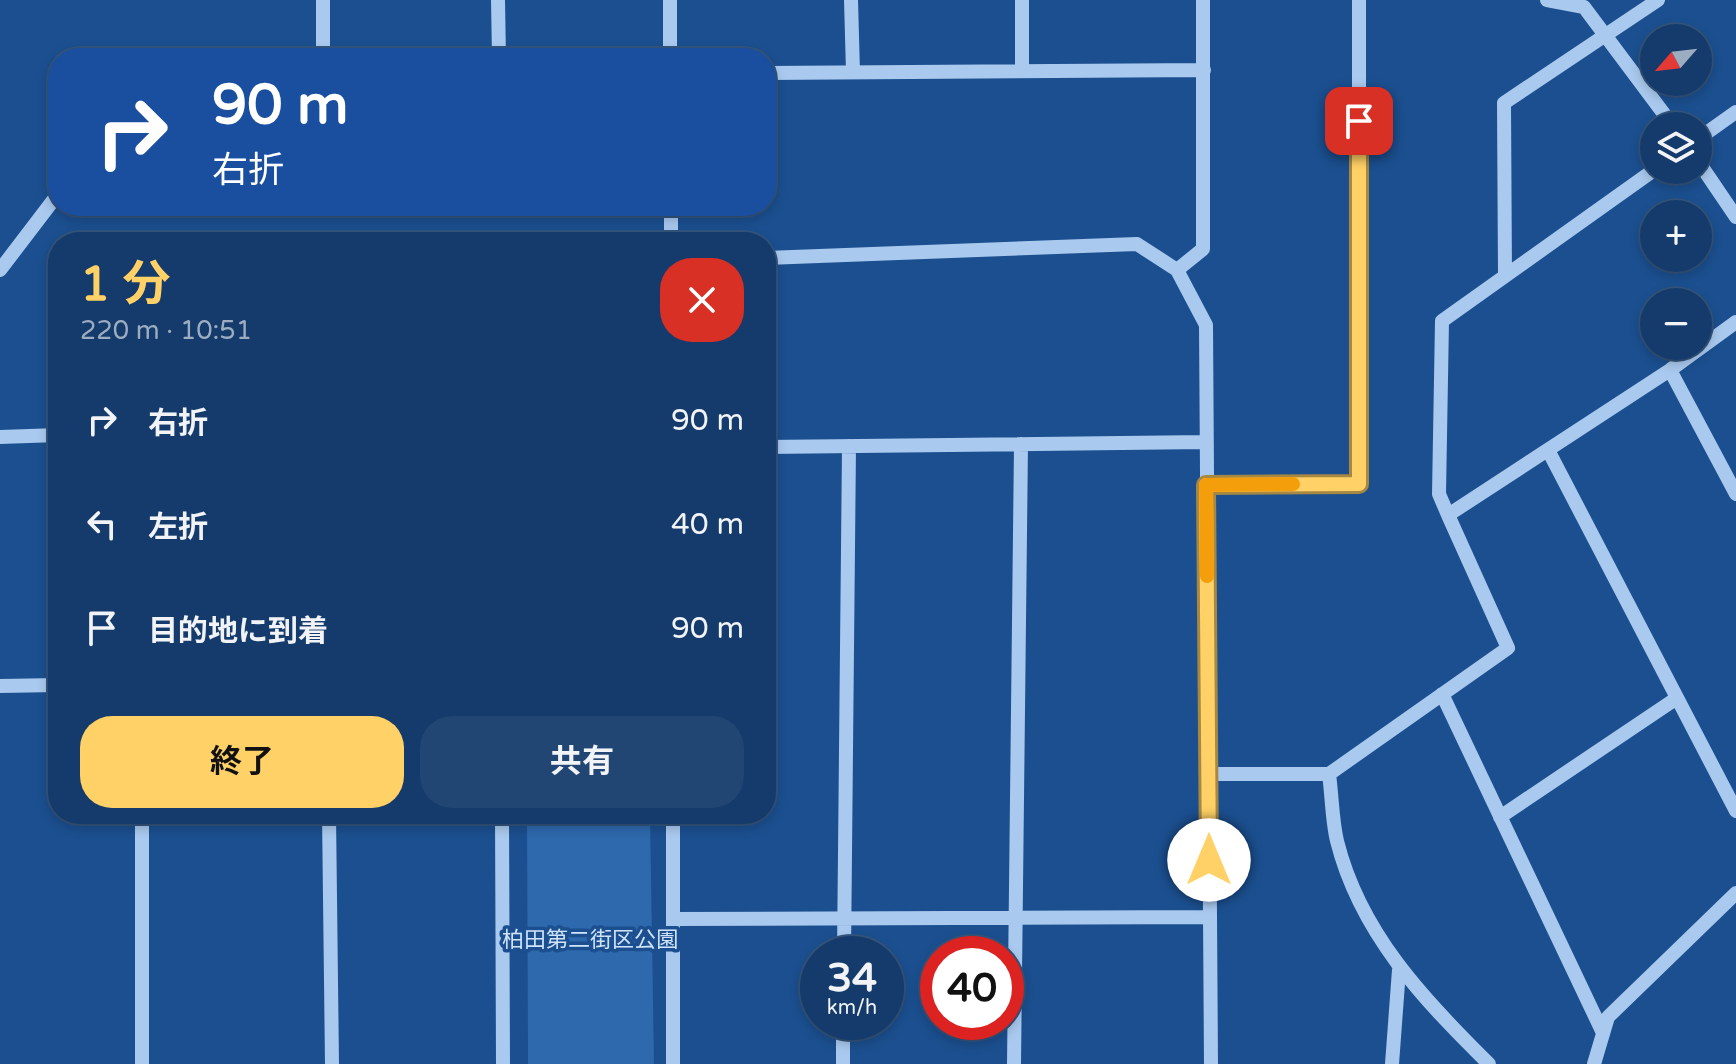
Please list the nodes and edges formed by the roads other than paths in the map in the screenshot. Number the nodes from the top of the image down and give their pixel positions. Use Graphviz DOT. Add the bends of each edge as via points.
graph roads {
  1 [pos="323,0"];
  2 [pos="498,0"];
  3 [pos="670,0"];
  4 [pos="851,0"];
  5 [pos="1022,0"];
  6 [pos="1203,0"];
  7 [pos="1359,0"];
  8 [pos="1547,0"];
  9 [pos="1658,0"];
  10 [pos="1605,36"];
  11 [pos="323,48"];
  12 [pos="499,48"];
  13 [pos="670,48"];
  14 [pos="1204,70"];
  15 [pos="1022,71"];
  16 [pos="853,72"];
  17 [pos="776,73"];
  18 [pos="1662,112"];
  19 [pos="1736,112"];
  20 [pos="1712,129"];
  21 [pos="1640,180"];
  22 [pos="1712,182"];
  23 [pos="48,207"];
  24 [pos="1736,217"];
  25 [pos="776,258"];
  26 [pos="0,270"];
  27 [pos="1177,270"];
  28 [pos="1505,276"];
  29 [pos="1736,322"];
  30 [pos="1670,370"];
  31 [pos="48,435"];
  32 [pos="0,437"];
  33 [pos="1206,442"];
  34 [pos="1021,444"];
  35 [pos="849,446"];
  36 [pos="776,447"];
  37 [pos="1548,450"];
  38 [pos="1206,485"];
  39 [pos="1736,494"];
  40 [pos="1448,515"];
  41 [pos="48,685"];
  42 [pos="0,686"];
  43 [pos="1442,694"];
  44 [pos="1677,698"];
  45 [pos="1208,774"];
  46 [pos="1329,774"];
  47 [pos="1736,811"];
  48 [pos="1500,817"];
  49 [pos="142,824"];
  50 [pos="329,824"];
  51 [pos="502,824"];
  52 [pos="673,824"];
  53 [pos="1736,893"];
  54 [pos="844,917"];
  55 [pos="1016,917"];
  56 [pos="1210,917"];
  57 [pos="673,919"];
  58 [pos="844,936"];
  59 [pos="1399,970"];
  60 [pos="1603,1033"];
  61 [pos="843,1040"];
  62 [pos="142,1064"];
  63 [pos="332,1064"];
  64 [pos="503,1064"];
  65 [pos="673,1064"];
  66 [pos="843,1064"];
  67 [pos="1014,1064"];
  68 [pos="1211,1064"];
  69 [pos="1392,1064"];
  70 [pos="1489,1064"];
  71 [pos="1594,1064"];
  1 -- 11 [label="street"];
  2 -- 12 [label="street"];
  3 -- 13 [label="street"];
  4 -- 16 [label="street"];
  5 -- 15 [label="street"];
  6 -- 14 [label="street"];
  7 -- 38 [label="street" via="1359,484"];
  8 -- 10 [label="street" via="1584,7"];
  9 -- 10 [label="street"];
  10 -- 18 [label="street"];
  10 -- 28 [label="street" via="1504,103"];
  14 -- 15 [label="street"];
  14 -- 27 [label="street" via="1203,249"];
  15 -- 16 [label="street"];
  16 -- 17 [label="street"];
  19 -- 20 [label="street"];
  21 -- 28 [label="street"];
  22 -- 24 [label="street"];
  23 -- 26 [label="street"];
  25 -- 27 [label="street" via="1137,244"];
  27 -- 33 [label="street" via="1206,325"];
  28 -- 40 [label="street" via="1442,321 1439,494"];
  29 -- 30 [label="street"];
  30 -- 37 [label="street"];
  30 -- 39 [label="street"];
  31 -- 32 [label="street"];
  33 -- 34 [label="street"];
  33 -- 38 [label="street"];
  34 -- 35 [label="street"];
  34 -- 55 [label="street"];
  35 -- 36 [label="street"];
  35 -- 54 [label="street"];
  37 -- 40 [label="street"];
  37 -- 44 [label="street"];
  38 -- 45 [label="street"];
  40 -- 43 [label="street" via="1508,648"];
  41 -- 42 [label="street"];
  43 -- 46 [label="street"];
  43 -- 48 [label="street"];
  44 -- 47 [label="street"];
  44 -- 48 [label="street"];
  45 -- 46 [label="street"];
  45 -- 56 [label="street"];
  46 -- 59 [label="street" via="1337,841 1360,901"];
  48 -- 60 [label="street"];
  49 -- 62 [label="street"];
  50 -- 63 [label="street"];
  51 -- 64 [label="street"];
  52 -- 57 [label="street"];
  53 -- 60 [label="street" via="1608,1017"];
  54 -- 55 [label="street"];
  54 -- 57 [label="street"];
  54 -- 58 [label="street"];
  55 -- 56 [label="street"];
  55 -- 67 [label="street"];
  56 -- 68 [label="street"];
  57 -- 65 [label="street"];
  59 -- 69 [label="street"];
  59 -- 70 [label="street"];
  60 -- 71 [label="street"];
  61 -- 66 [label="street"];
}
